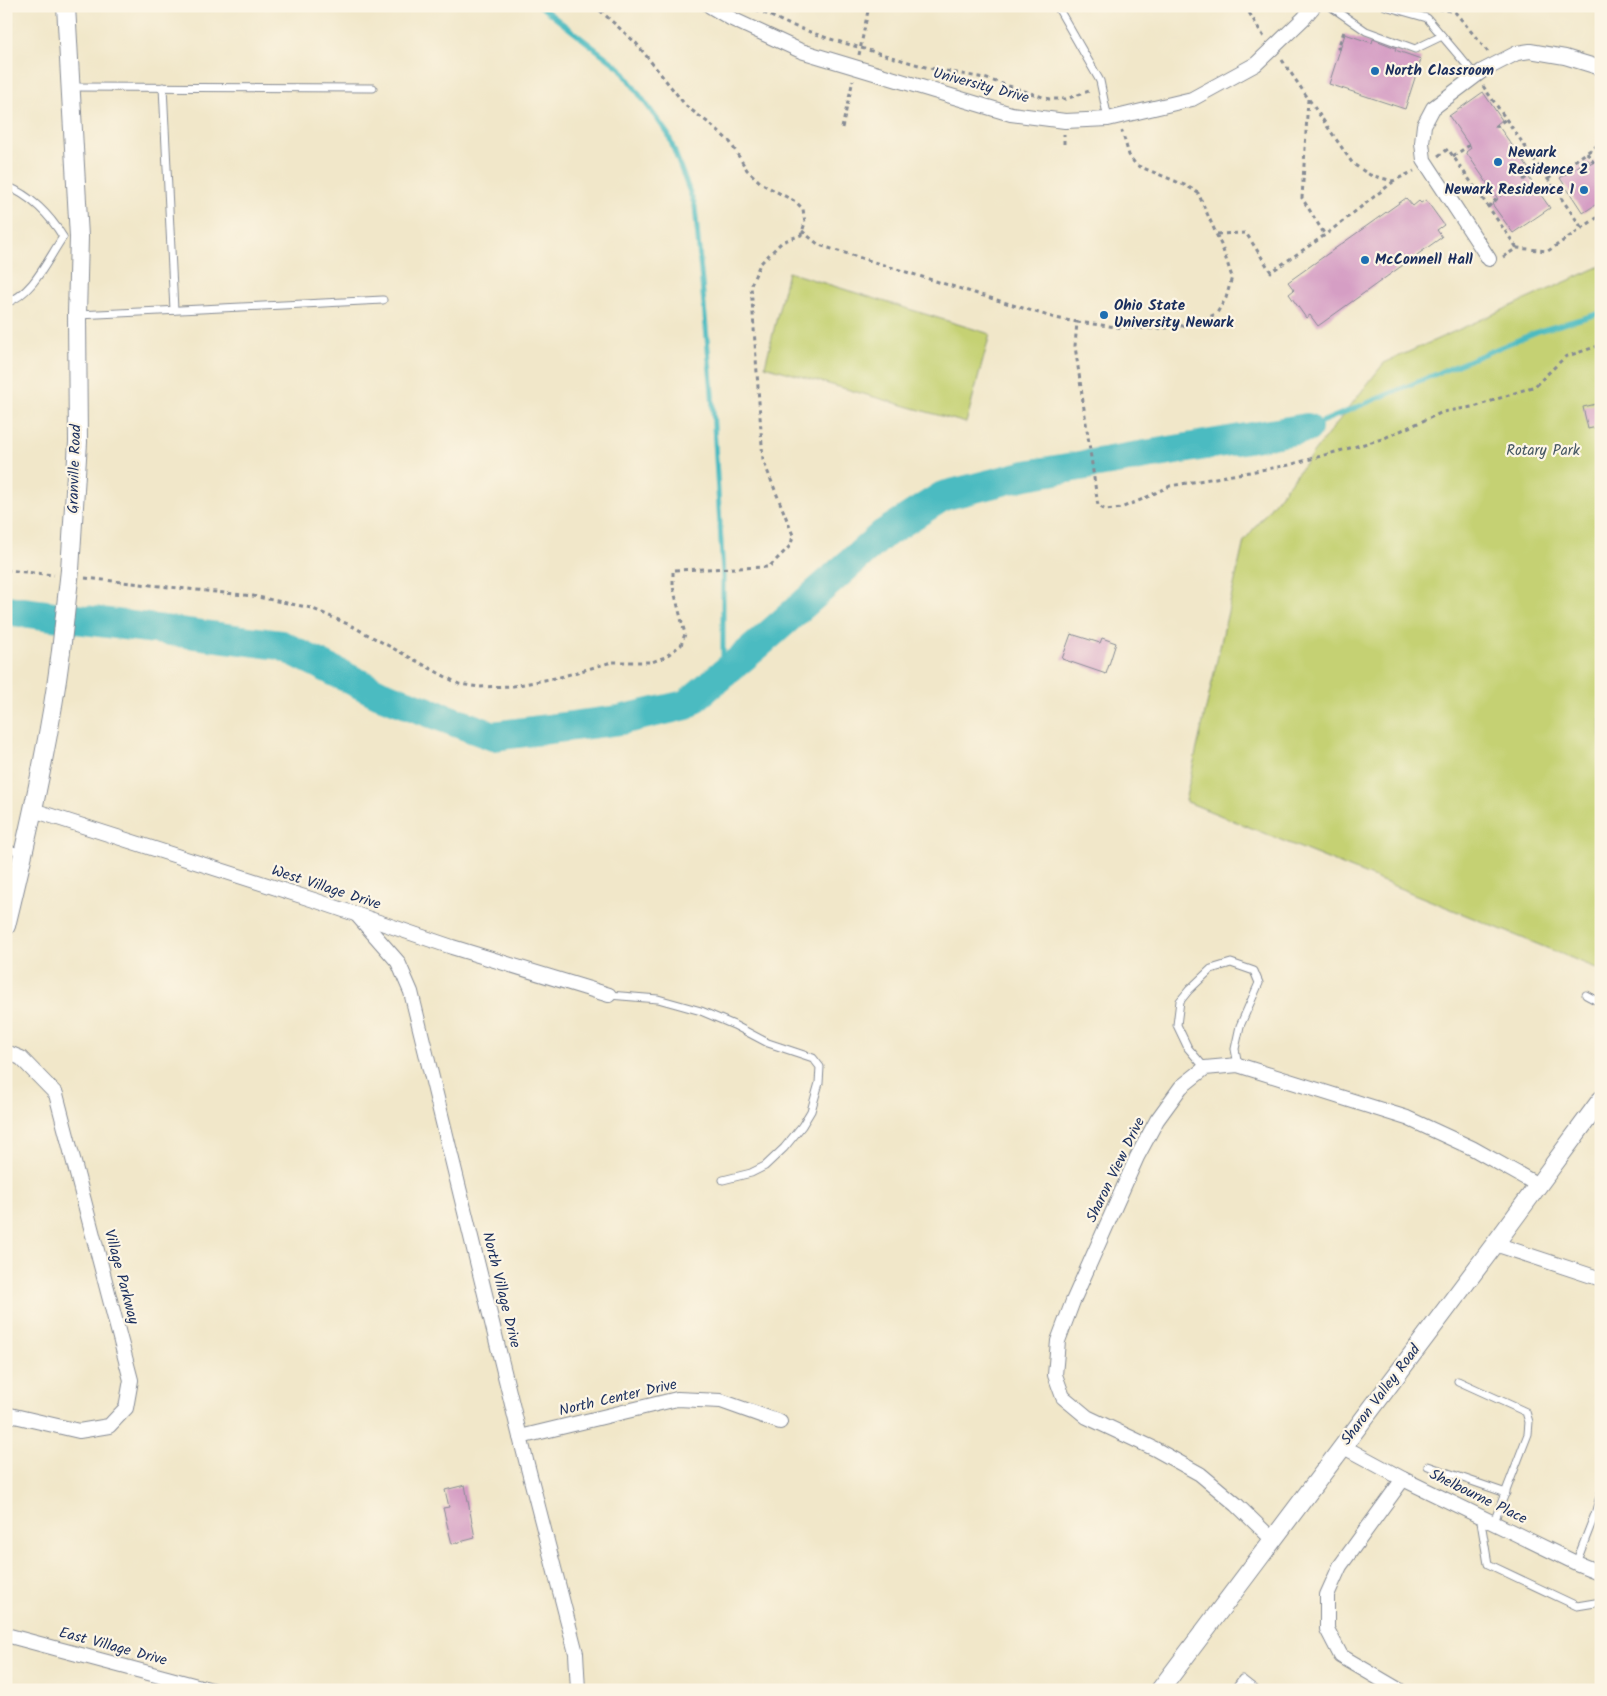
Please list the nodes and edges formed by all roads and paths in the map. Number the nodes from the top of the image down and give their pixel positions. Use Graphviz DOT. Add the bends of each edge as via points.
graph roads {
  1 [pos="66,6"];
  2 [pos="595,6"];
  3 [pos="710,6"];
  4 [pos="749,6"];
  5 [pos="1057,6"];
  6 [pos="1245,6"];
  7 [pos="1314,6"];
  8 [pos="1330,6"];
  9 [pos="1385,6"];
  10 [pos="1430,6"];
  11 [pos="1442,36"];
  12 [pos="1267,41"];
  13 [pos="1282,60"];
  14 [pos="1497,63"];
  15 [pos="1601,68"];
  16 [pos="1476,76"];
  17 [pos="70,87"];
  18 [pos="163,87"];
  19 [pos="1101,87"];
  20 [pos="373,88"];
  21 [pos="1308,99"];
  22 [pos="1108,119"];
  23 [pos="1506,119"];
  24 [pos="1495,127"];
  25 [pos="1473,143"];
  26 [pos="1601,144"];
  27 [pos="1448,150"];
  28 [pos="1586,153"];
  29 [pos="1453,156"];
  30 [pos="1426,165"];
  31 [pos="1596,166"];
  32 [pos="1539,168"];
  33 [pos="1548,179"];
  34 [pos="1523,180"];
  35 [pos="1393,181"];
  36 [pos="6,186"];
  37 [pos="1501,195"];
  38 [pos="1488,206"];
  39 [pos="1601,215"];
  40 [pos="1582,228"];
  41 [pos="802,231"];
  42 [pos="1216,234"];
  43 [pos="1325,236"];
  44 [pos="71,237"];
  45 [pos="1516,248"];
  46 [pos="1503,257"];
  47 [pos="1488,259"];
  48 [pos="383,300"];
  49 [pos="6,303"];
  50 [pos="174,310"];
  51 [pos="77,315"];
  52 [pos="1077,322"];
  53 [pos="1601,345"];
  54 [pos="6,570"];
  55 [pos="72,575"];
  56 [pos="33,810"];
  57 [pos="15,851"];
  58 [pos="357,915"];
  59 [pos="6,926"];
  60 [pos="609,995"];
  61 [pos="1586,995"];
  62 [pos="1601,1002"];
  63 [pos="6,1052"];
  64 [pos="1238,1065"];
  65 [pos="1205,1068"];
  66 [pos="1600,1104"];
  67 [pos="723,1180"];
  68 [pos="1538,1186"];
  69 [pos="1495,1244"];
  70 [pos="1601,1279"];
  71 [pos="1458,1381"];
  72 [pos="6,1414"];
  73 [pos="780,1422"];
  74 [pos="520,1437"];
  75 [pos="1342,1446"];
  76 [pos="1428,1466"];
  77 [pos="1403,1479"];
  78 [pos="1601,1492"];
  79 [pos="1506,1494"];
  80 [pos="1598,1515"];
  81 [pos="1480,1516"];
  82 [pos="1494,1522"];
  83 [pos="1272,1539"];
  84 [pos="1576,1563"];
  85 [pos="1601,1573"];
  86 [pos="1601,1602"];
  87 [pos="6,1635"];
  88 [pos="212,1690"];
  89 [pos="578,1690"];
  90 [pos="1160,1690"];
  91 [pos="1234,1690"];
  92 [pos="1256,1690"];
  93 [pos="1399,1690"];
  1 -- 17 [label="street, Granville Road"];
  2 -- 41 [label="path" via="636,43 686,106 730,142 747,170 762,184 804,209"];
  3 -- 22 [label="street, University Drive" via="801,51 1011,114 1065,121"];
  4 -- 19 [label="path" via="827,38 928,68 984,78 1049,99 1066,99"];
  5 -- 19 [label="lane"];
  6 -- 12 [label="path"];
  7 -- 22 [label="street, University Drive" via="1256,64 1235,76 1192,99"];
  8 -- 11 [label="lane" via="1366,31 1416,48"];
  9 -- 11 [label="lane" via="1427,18"];
  10 -- 14 [label="path" via="1455,12"];
  11 -- 16 [label="lane"];
  13 -- 21 [label="path"];
  14 -- 15 [label="street" via="1517,53 1530,51"];
  14 -- 16 [label="street"];
  16 -- 23 [label="path"];
  16 -- 30 [label="street" via="1433,108 1424,124 1422,143"];
  17 -- 18 [label="lane"];
  17 -- 44 [label="street, Granville Road"];
  18 -- 20 [label="lane"];
  18 -- 50 [label="lane"];
  19 -- 22 [label="lane"];
  21 -- 35 [label="path" via="1353,164 1370,176"];
  21 -- 43 [label="path" via="1302,198"];
  22 -- 42 [label="path" via="1122,132 1129,155 1136,165 1198,193"];
  23 -- 24 [label="path"];
  23 -- 32 [label="path"];
  25 -- 29 [label="path"];
  26 -- 28 [label="path"];
  27 -- 29 [label="path"];
  28 -- 31 [label="path"];
  28 -- 33 [label="path"];
  29 -- 38 [label="path"];
  30 -- 35 [label="path"];
  30 -- 47 [label="street"];
  32 -- 33 [label="path"];
  32 -- 34 [label="path"];
  33 -- 40 [label="path"];
  35 -- 43 [label="path"];
  36 -- 44 [label="lane" via="19,191"];
  37 -- 38 [label="path"];
  38 -- 45 [label="path"];
  39 -- 40 [label="path"];
  40 -- 45 [label="path" via="1548,251"];
  41 -- 52 [label="path" via="818,245"];
  41 -- 55 [label="path" via="801,235 782,242 760,264 751,285 763,460 793,536 791,545 769,567 673,570 673,587 685,634 681,645 665,657 652,662 612,662 513,686 479,687 459,684 350,625 311,608 253,596"];
  42 -- 43 [label="path" via="1246,233 1271,272"];
  42 -- 52 [label="path" via="1232,277 1226,298 1217,313 1202,321 1156,329"];
  44 -- 49 [label="lane" via="28,290"];
  44 -- 51 [label="street, Granville Road"];
  45 -- 46 [label="path"];
  48 -- 50 [label="lane"];
  50 -- 51 [label="lane"];
  51 -- 55 [label="street, Granville Road" via="78,442"];
  52 -- 53 [label="path" via="1075,346 1098,506 1106,510 1121,508 1170,486 1289,465 1382,438 1443,412 1477,406 1535,386 1565,357"];
  54 -- 55 [label="path"];
  55 -- 56 [label="street, Granville Road, bridge" via="54,703"];
  56 -- 57 [label="street, Granville Road"];
  56 -- 58 [label="street, West Village Drive"];
  57 -- 59 [label="street, Granville Road"];
  58 -- 60 [label="street, West Village Drive"];
  58 -- 74 [label="street, North Village Drive" via="398,962 411,992"];
  60 -- 67 [label="lane" via="658,999 701,1011 768,1043 813,1058 820,1067 811,1111 784,1148 751,1173"];
  61 -- 62 [label="lane"];
  63 -- 72 [label="street, Village Parkway" via="21,1058 56,1094 131,1380 126,1408 109,1426 79,1431"];
  64 -- 65 [label="street"];
  64 -- 65 [label="lane" via="1235,1049 1240,1026 1259,983 1254,971 1231,963 1211,969 1180,1001 1177,1025 1188,1048"];
  64 -- 68 [label="street" via="1407,1118 1472,1148"];
  65 -- 83 [label="street, Sharon View Drive" via="1182,1087 1157,1120 1137,1157 1073,1301 1058,1341 1055,1375 1063,1397 1087,1417 1155,1448 1200,1474"];
  66 -- 68 [label="street, Sharon Valley Road"];
  68 -- 69 [label="street, Sharon Valley Road"];
  69 -- 70 [label="street"];
  69 -- 75 [label="street, Sharon Valley Road"];
  71 -- 79 [label="lane" via="1526,1412 1528,1434"];
  73 -- 74 [label="street, North Center Drive" via="721,1401 677,1399"];
  74 -- 89 [label="street, North Village Drive" via="576,1653"];
  75 -- 77 [label="street, Shelbourne Place"];
  75 -- 83 [label="street, Sharon Valley Road"];
  76 -- 79 [label="lane"];
  77 -- 81 [label="street, Shelbourne Place"];
  77 -- 93 [label="street" via="1340,1566 1327,1595 1327,1629 1341,1656"];
  78 -- 80 [label="lane"];
  79 -- 82 [label="lane"];
  80 -- 84 [label="lane"];
  81 -- 82 [label="street, Shelbourne Place"];
  81 -- 86 [label="lane" via="1488,1564 1577,1606"];
  82 -- 84 [label="street, Shelbourne Place"];
  83 -- 90 [label="street, Sharon Valley Road"];
  84 -- 85 [label="street, Shelbourne Place"];
  87 -- 88 [label="street, East Village Drive"];
  91 -- 92 [label="lane" via="1242,1679"];
}
